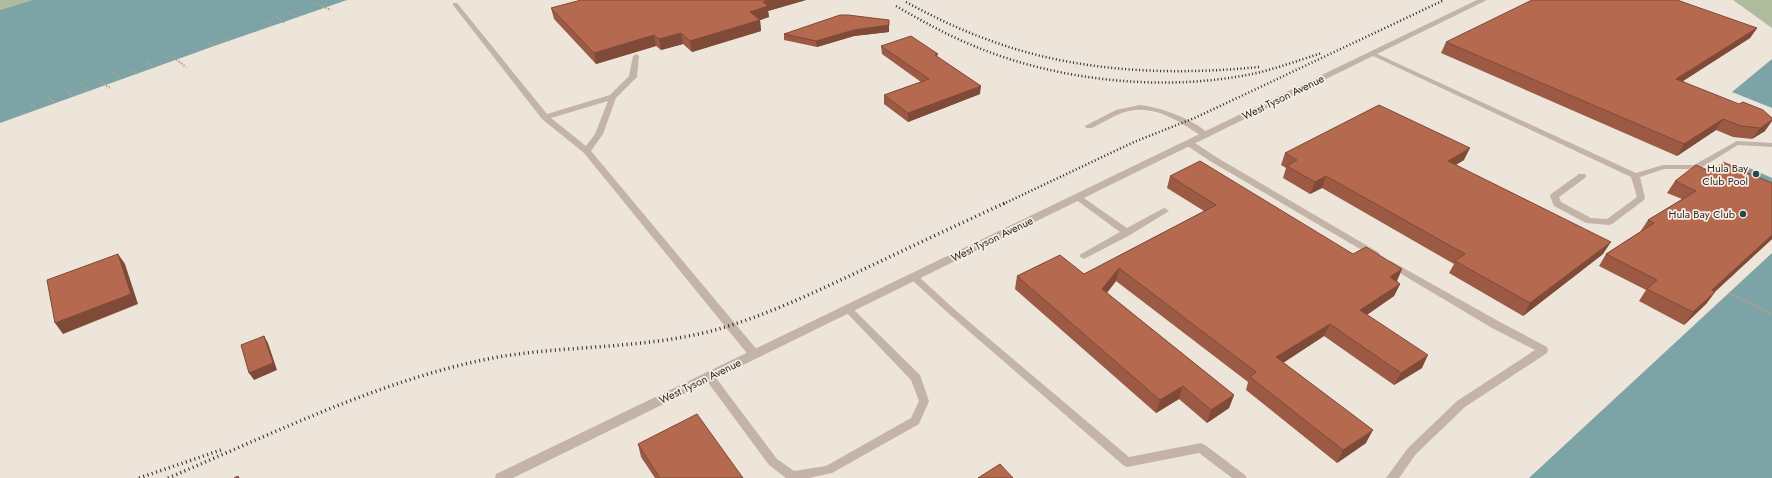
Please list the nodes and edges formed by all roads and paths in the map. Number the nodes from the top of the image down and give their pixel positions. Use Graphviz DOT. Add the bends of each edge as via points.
graph roads {
  1 [pos="1483,0"];
  2 [pos="314,3"];
  3 [pos="454,4"];
  4 [pos="331,10"];
  5 [pos="289,12"];
  6 [pos="276,16"];
  7 [pos="298,17"];
  8 [pos="265,21"];
  9 [pos="285,22"];
  10 [pos="272,26"];
  11 [pos="221,36"];
  12 [pos="206,41"];
  13 [pos="229,41"];
  14 [pos="191,46"];
  15 [pos="213,46"];
  16 [pos="199,51"];
  17 [pos="169,54"];
  18 [pos="1373,54"];
  19 [pos="636,56"];
  20 [pos="146,61"];
  21 [pos="186,67"];
  22 [pos="130,68"];
  23 [pos="154,68"];
  24 [pos="113,72"];
  25 [pos="137,74"];
  26 [pos="96,79"];
  27 [pos="121,79"];
  28 [pos="81,84"];
  29 [pos="110,88"];
  30 [pos="66,90"];
  31 [pos="88,91"];
  32 [pos="48,96"];
  33 [pos="72,97"];
  34 [pos="613,97"];
  35 [pos="31,103"];
  36 [pos="54,104"];
  37 [pos="37,110"];
  38 [pos="544,117"];
  39 [pos="1089,126"];
  40 [pos="1206,135"];
  41 [pos="1189,143"];
  42 [pos="1772,145"];
  43 [pos="587,151"];
  44 [pos="1582,176"];
  45 [pos="1635,176"];
  46 [pos="1078,197"];
  47 [pos="1165,212"];
  48 [pos="1127,233"];
  49 [pos="1084,256"];
  50 [pos="914,277"];
  51 [pos="1729,293"];
  52 [pos="848,309"];
  53 [pos="1772,314"];
  54 [pos="754,354"];
  55 [pos="708,377"];
  56 [pos="516,475"];
  57 [pos="501,478"];
  58 [pos="1241,478"];
  59 [pos="1392,478"];
  1 -- 18 [label="street, West Tyson Avenue"];
  2 -- 4 [label="path"];
  3 -- 38 [label="lane"];
  5 -- 7 [label="path"];
  6 -- 9 [label="path"];
  8 -- 10 [label="path"];
  11 -- 13 [label="path"];
  12 -- 15 [label="path"];
  14 -- 16 [label="path"];
  17 -- 21 [label="path"];
  18 -- 40 [label="street, West Tyson Avenue"];
  18 -- 45 [label="lane"];
  19 -- 34 [label="lane" via="633,77"];
  20 -- 23 [label="path"];
  22 -- 25 [label="path"];
  24 -- 27 [label="path"];
  26 -- 29 [label="path"];
  28 -- 31 [label="path"];
  30 -- 33 [label="path"];
  32 -- 36 [label="path"];
  34 -- 38 [label="lane"];
  34 -- 43 [label="lane" via="599,134"];
  35 -- 37 [label="path"];
  38 -- 43 [label="lane"];
  39 -- 40 [label="lane" via="1129,109 1146,107 1173,115"];
  40 -- 41 [label="street, West Tyson Avenue"];
  41 -- 46 [label="street, West Tyson Avenue"];
  41 -- 59 [label="lane" via="1489,321 1544,350 1461,404 1412,451"];
  42 -- 45 [label="lane" via="1771,147 1737,143 1696,167 1662,166"];
  43 -- 54 [label="lane"];
  44 -- 45 [label="lane" via="1554,196 1557,204 1590,221 1610,222 1641,198"];
  46 -- 48 [label="lane"];
  46 -- 50 [label="street, West Tyson Avenue"];
  47 -- 48 [label="lane"];
  48 -- 49 [label="lane"];
  50 -- 52 [label="street, West Tyson Avenue"];
  50 -- 58 [label="lane" via="1127,462 1201,448"];
  51 -- 53 [label="path"];
  52 -- 54 [label="street, West Tyson Avenue"];
  52 -- 55 [label="lane" via="916,378 924,401 915,421 828,470 792,476 773,462"];
  54 -- 55 [label="street, West Tyson Avenue"];
  55 -- 56 [label="street, West Tyson Avenue"];
  56 -- 57 [label="street, West Tyson Avenue"];
}
